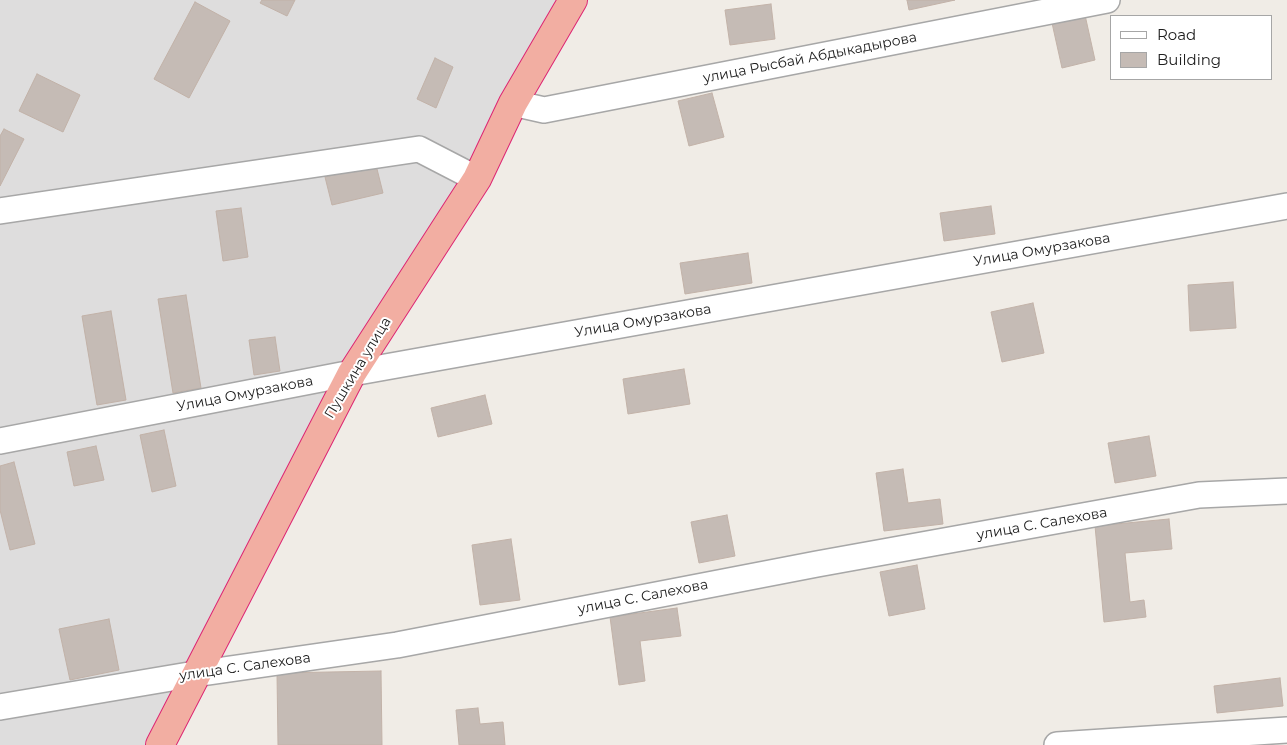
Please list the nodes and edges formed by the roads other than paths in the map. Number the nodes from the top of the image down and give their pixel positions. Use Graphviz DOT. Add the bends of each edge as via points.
graph roads {
  1 [pos="574,0"];
  2 [pos="1107,0"];
  3 [pos="513,103"];
  4 [pos="477,179"];
  5 [pos="1287,206"];
  6 [pos="0,211"];
  7 [pos="352,373"];
  8 [pos="0,441"];
  9 [pos="1287,491"];
  10 [pos="195,674"];
  11 [pos="0,707"];
  12 [pos="1287,730"];
  13 [pos="160,745"];
  14 [pos="1057,745"];
  1 -- 3 [label="highway, Пушкина улица"];
  2 -- 3 [label="street, улица Рысбай Абдыкадырова" via="544,110"];
  3 -- 4 [label="highway, Пушкина улица"];
  4 -- 6 [label="street" via="419,149"];
  4 -- 7 [label="highway, Пушкина улица"];
  5 -- 7 [label="street, Улица Омурзакова"];
  7 -- 8 [label="street, Улица Омурзакова"];
  7 -- 10 [label="highway, Пушкина улица"];
  9 -- 10 [label="street, улица С. Салехова" via="1199,495 397,645"];
  10 -- 11 [label="street, улица С. Салехова"];
  10 -- 13 [label="highway, Пушкина улица"];
  12 -- 14 [label="street"];
}
